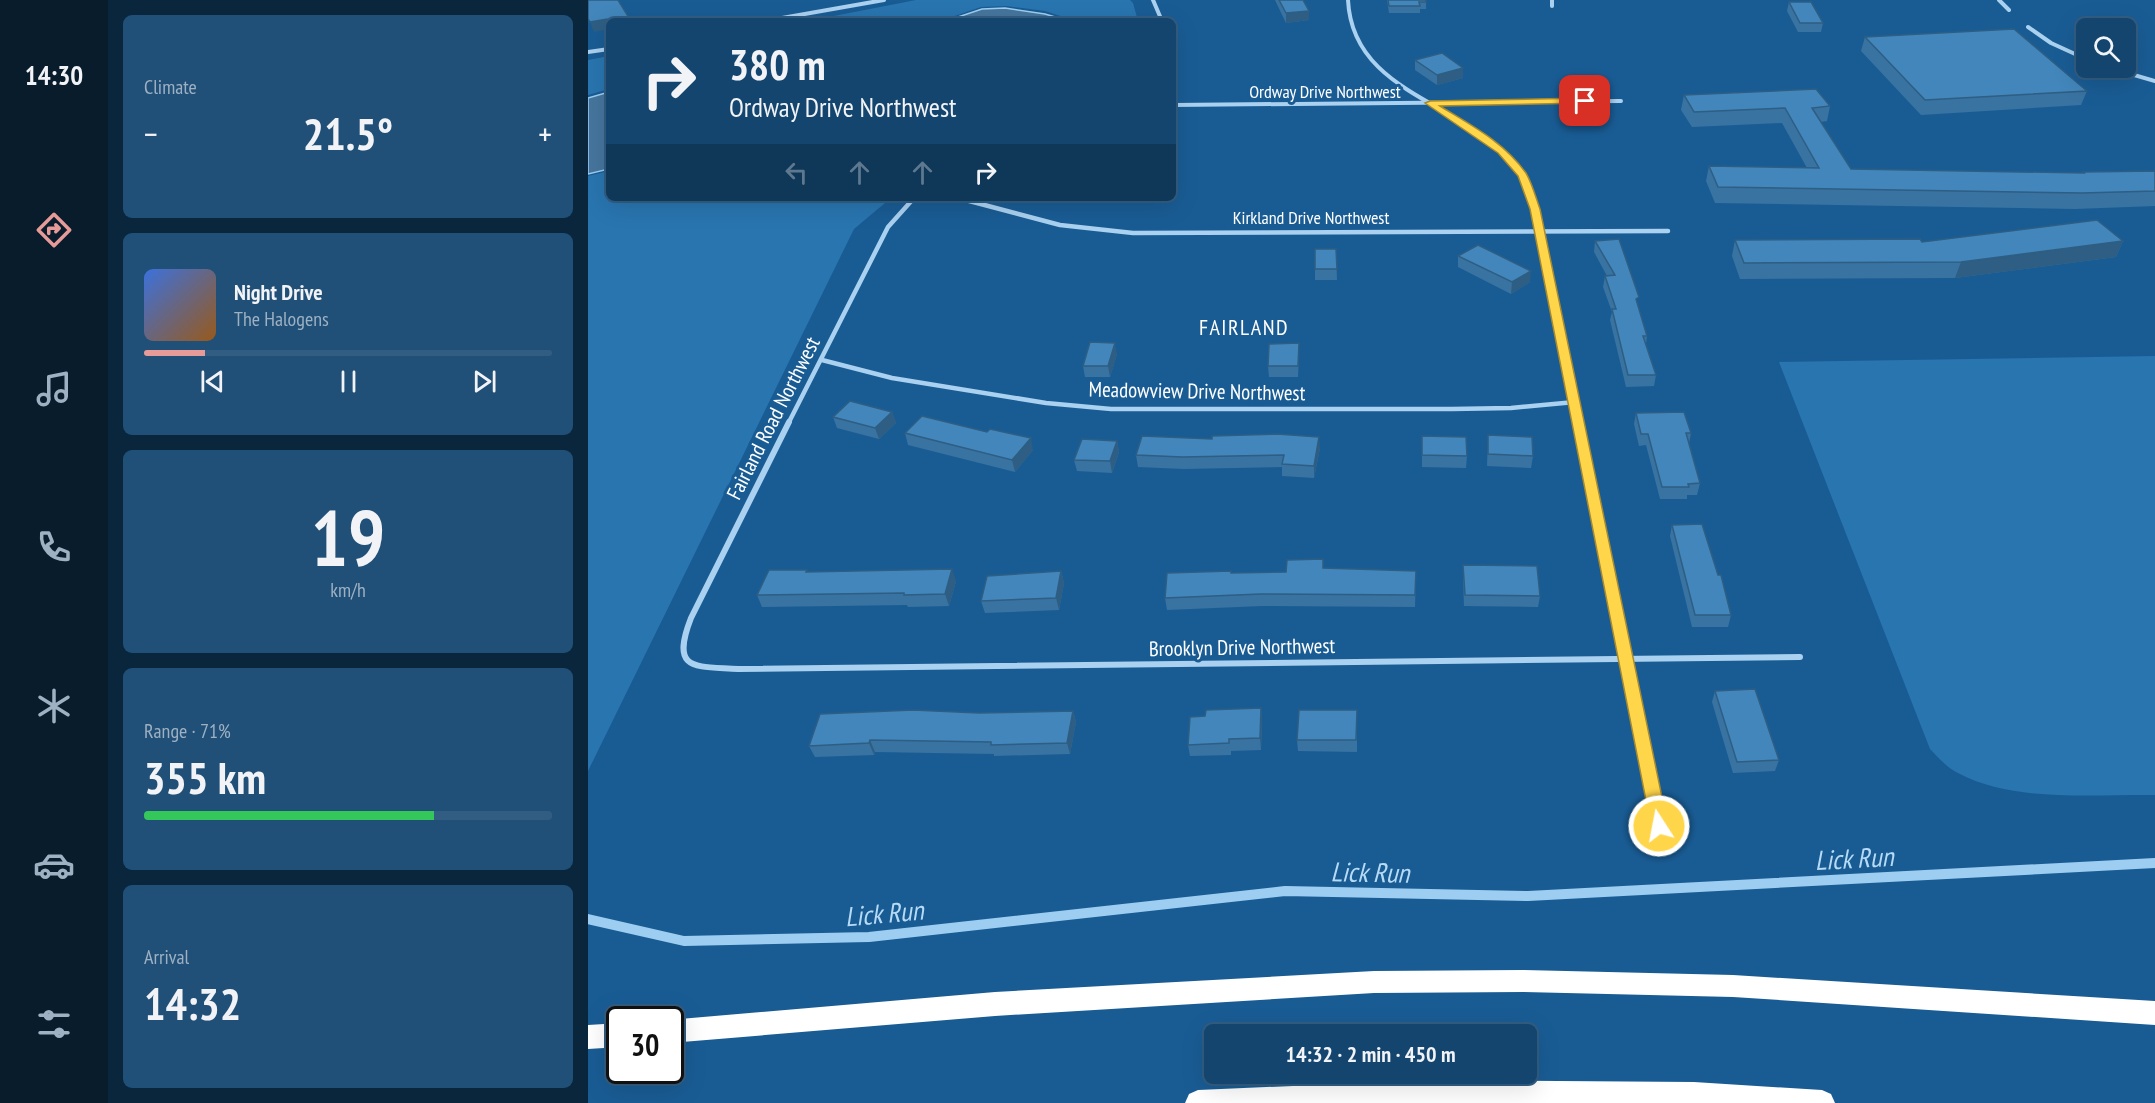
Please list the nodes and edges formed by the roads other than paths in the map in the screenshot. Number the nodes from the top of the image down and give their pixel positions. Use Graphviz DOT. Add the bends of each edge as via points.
graph roads {
  1 [pos="884,0"];
  2 [pos="1153,0"];
  3 [pos="1348,0"];
  4 [pos="1552,0"];
  5 [pos="1999,0"];
  6 [pos="1552,6"];
  7 [pos="2008,10"];
  8 [pos="782,18"];
  9 [pos="1161,18"];
  10 [pos="2028,27"];
  11 [pos="606,49"];
  12 [pos="588,52"];
  13 [pos="2076,54"];
  14 [pos="2136,76"];
  15 [pos="2155,81"];
  16 [pos="1621,101"];
  17 [pos="1430,103"];
  18 [pos="1176,105"];
  19 [pos="911,201"];
  20 [pos="969,201"];
  21 [pos="1540,230"];
  22 [pos="1668,231"];
  23 [pos="822,360"];
  24 [pos="1575,402"];
  25 [pos="1800,657"];
  26 [pos="1626,659"];
  27 [pos="687,662"];
  28 [pos="1659,826"];
  29 [pos="2155,1013"];
  30 [pos="684,1030"];
  31 [pos="606,1036"];
  32 [pos="588,1037"];
  33 [pos="1198,1103"];
  34 [pos="1822,1103"];
  1 -- 8 [label="street"];
  2 -- 9 [label="street"];
  3 -- 17 [label="street" via="1348,20 1358,45 1387,76"];
  4 -- 6 [label="street"];
  5 -- 7 [label="street"];
  10 -- 13 [label="street"];
  11 -- 12 [label="street"];
  14 -- 15 [label="street"];
  16 -- 17 [label="street, Ordway Drive Northwest"];
  17 -- 18 [label="street, Ordway Drive Northwest"];
  17 -- 21 [label="street" via="1484,137 1513,163 1522,175"];
  19 -- 23 [label="street, Fairland Road Northwest" via="888,227"];
  20 -- 21 [label="street, Kirkland Drive Northwest" via="1060,225 1133,233"];
  21 -- 22 [label="street, Kirkland Drive Northwest"];
  21 -- 24 [label="street"];
  23 -- 24 [label="street, Meadowview Drive Northwest" via="892,378 1046,403 1111,409 1452,410"];
  23 -- 27 [label="street, Fairland Road Northwest" via="699,600 683,644"];
  24 -- 26 [label="street"];
  25 -- 26 [label="street, Brooklyn Drive Northwest"];
  26 -- 27 [label="street, Brooklyn Drive Northwest" via="738,669 698,667"];
  26 -- 28 [label="street"];
  29 -- 30 [label="highway" via="1733,986 1397,982 995,1004"];
  31 -- 32 [label="highway"];
  33 -- 34 [label="highway" via="1433,1093 1694,1095"];
}
